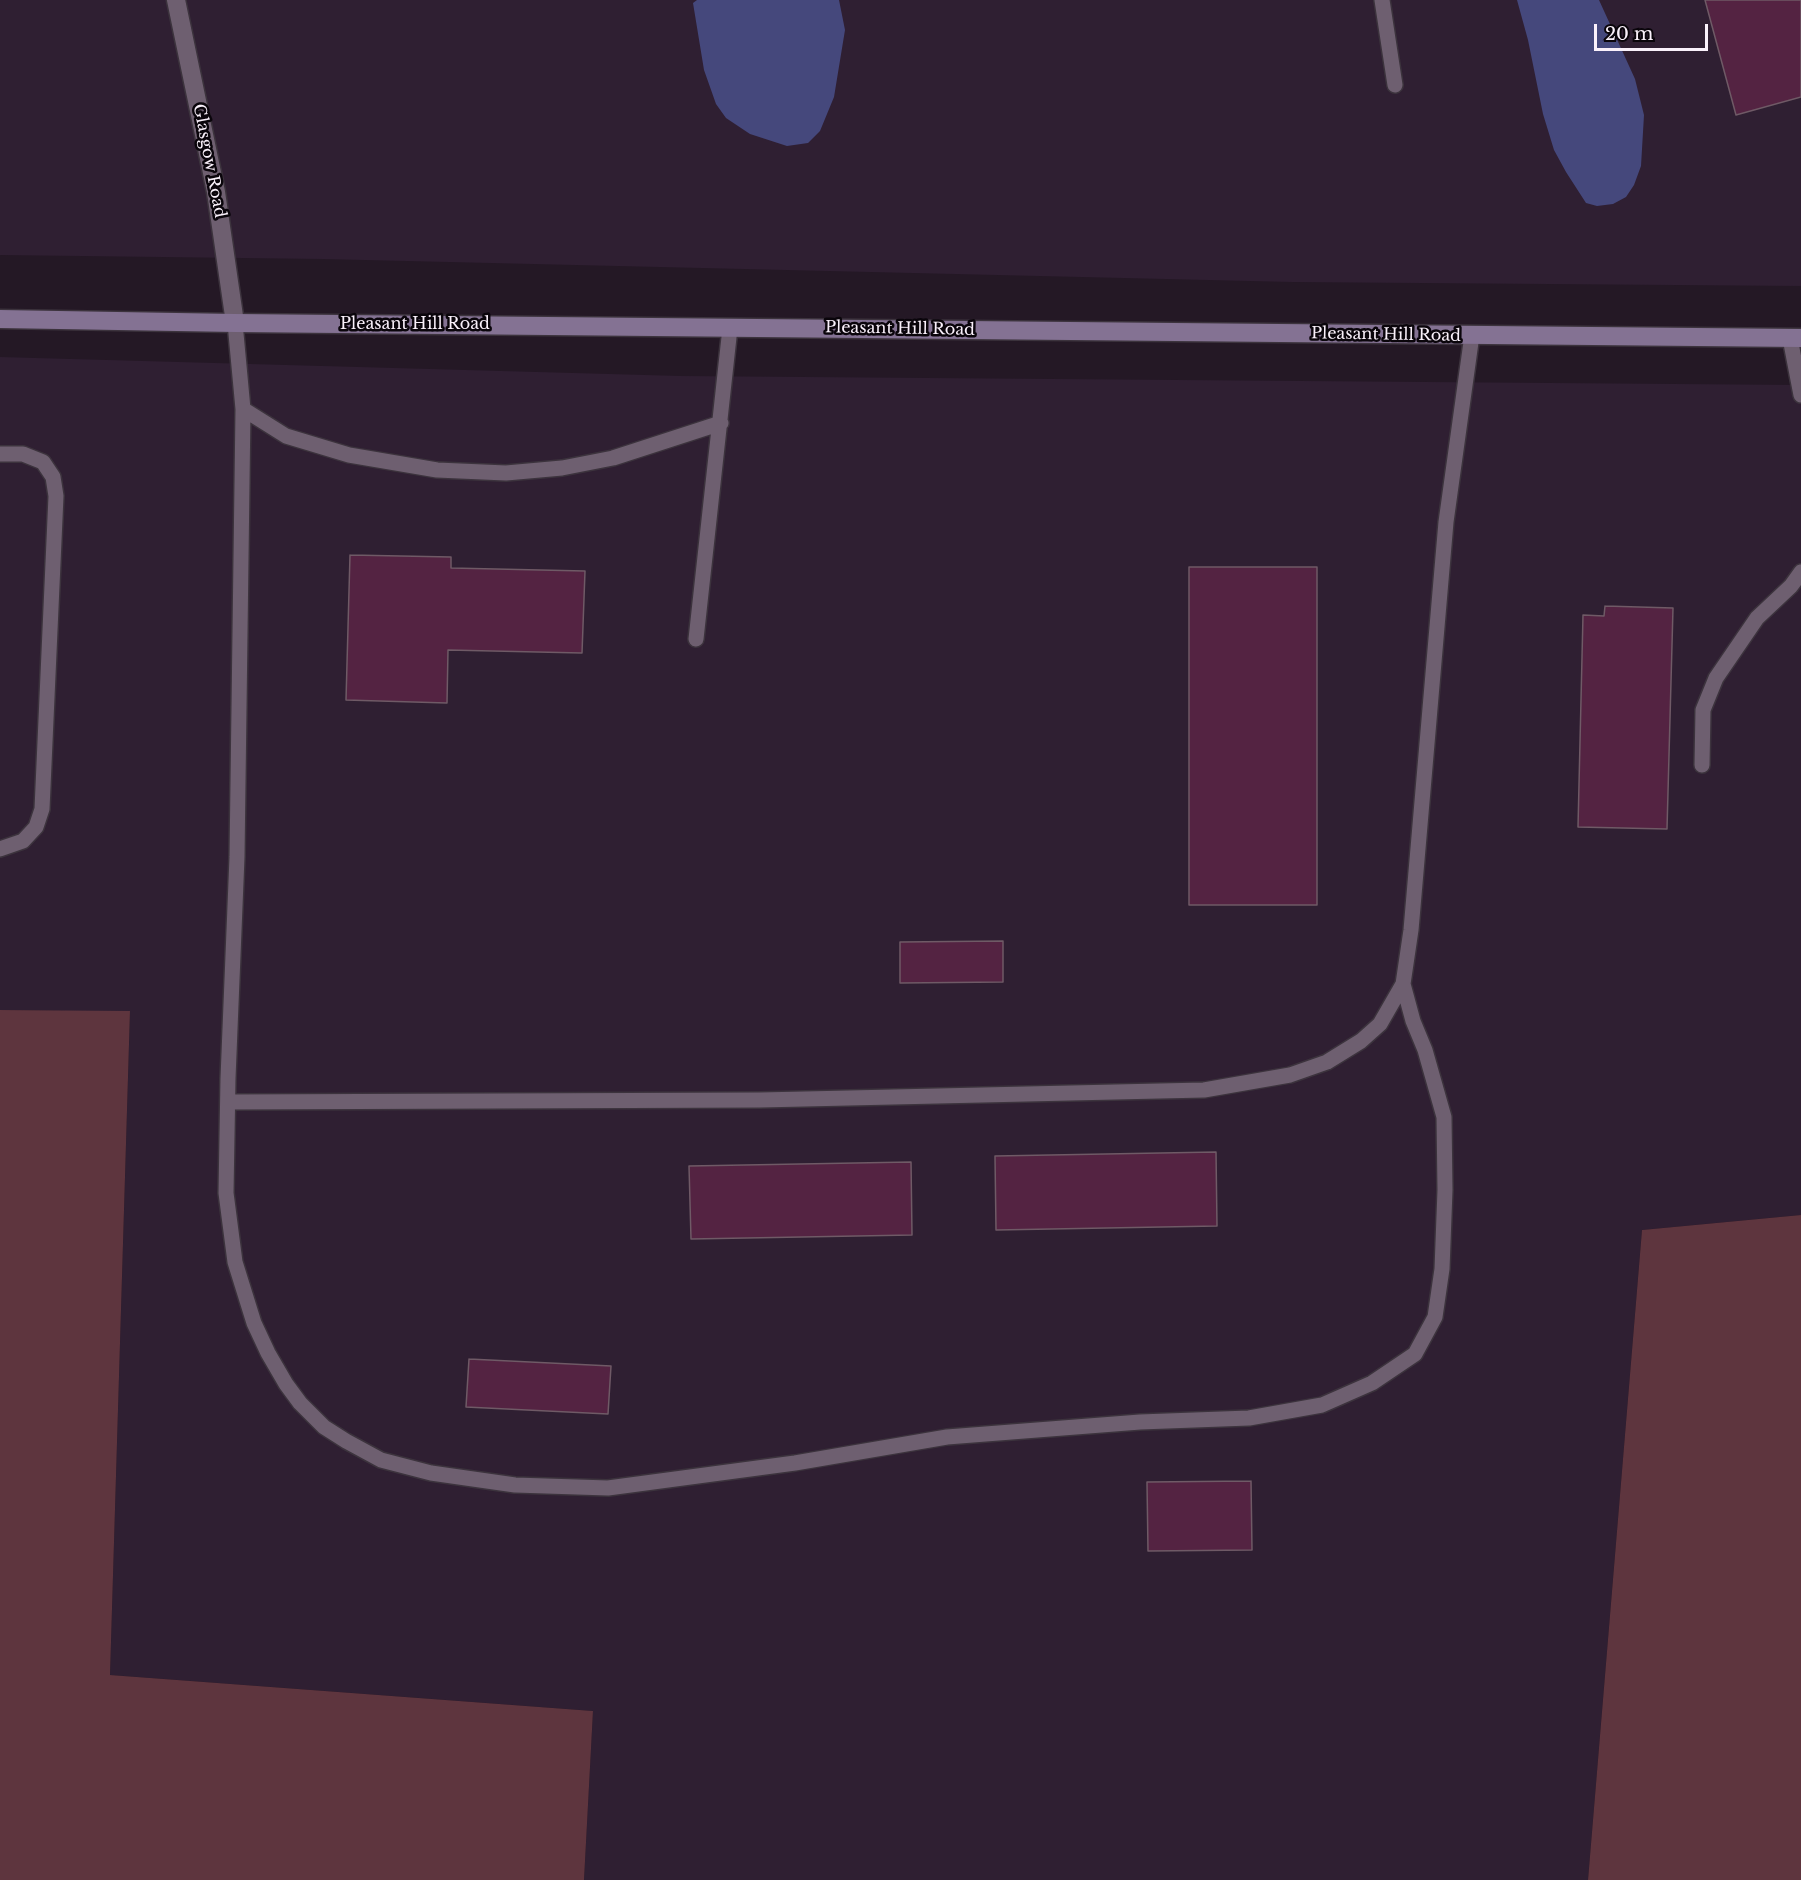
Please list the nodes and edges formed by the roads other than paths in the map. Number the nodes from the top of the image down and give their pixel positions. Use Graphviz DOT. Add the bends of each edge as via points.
graph roads {
  1 [pos="176,0"];
  2 [pos="1382,0"];
  3 [pos="1395,85"];
  4 [pos="0,319"];
  5 [pos="235,323"];
  6 [pos="730,328"];
  7 [pos="1472,335"];
  8 [pos="1796,338"];
  9 [pos="1801,395"];
  10 [pos="243,409"];
  11 [pos="721,423"];
  12 [pos="0,454"];
  13 [pos="1801,572"];
  14 [pos="696,639"];
  15 [pos="1702,765"];
  16 [pos="0,849"];
  17 [pos="1403,984"];
  18 [pos="228,1102"];
  1 -- 5 [label="street, Glasgow Road" via="216,192"];
  2 -- 3 [label="lane"];
  4 -- 5 [label="street, Pleasant Hill Road"];
  5 -- 6 [label="street, Pleasant Hill Road"];
  5 -- 10 [label="lane"];
  6 -- 7 [label="street, Pleasant Hill Road"];
  6 -- 11 [label="lane"];
  7 -- 8 [label="street, Pleasant Hill Road"];
  7 -- 17 [label="lane" via="1446,522"];
  8 -- 9 [label="lane"];
  10 -- 11 [label="lane" via="286,436 349,455 437,470 506,473 613,458"];
  10 -- 18 [label="lane" via="237,856"];
  11 -- 14 [label="lane"];
  12 -- 16 [label="lane" via="23,454 43,462 53,477 56,496 42,809 36,826 23,841"];
  13 -- 15 [label="lane" via="1757,618 1716,678 1704,710"];
  17 -- 18 [label="lane" via="1380,1023 1327,1062 1290,1075 1204,1090 760,1100"];
  17 -- 18 [label="lane" via="1444,1117 1442,1269 1435,1317 1414,1354 1372,1383 1322,1405 1249,1419 1140,1422 947,1437 795,1463 608,1488 515,1485 431,1473 381,1461 324,1427 286,1384 268,1353 235,1262 226,1193"];
}
